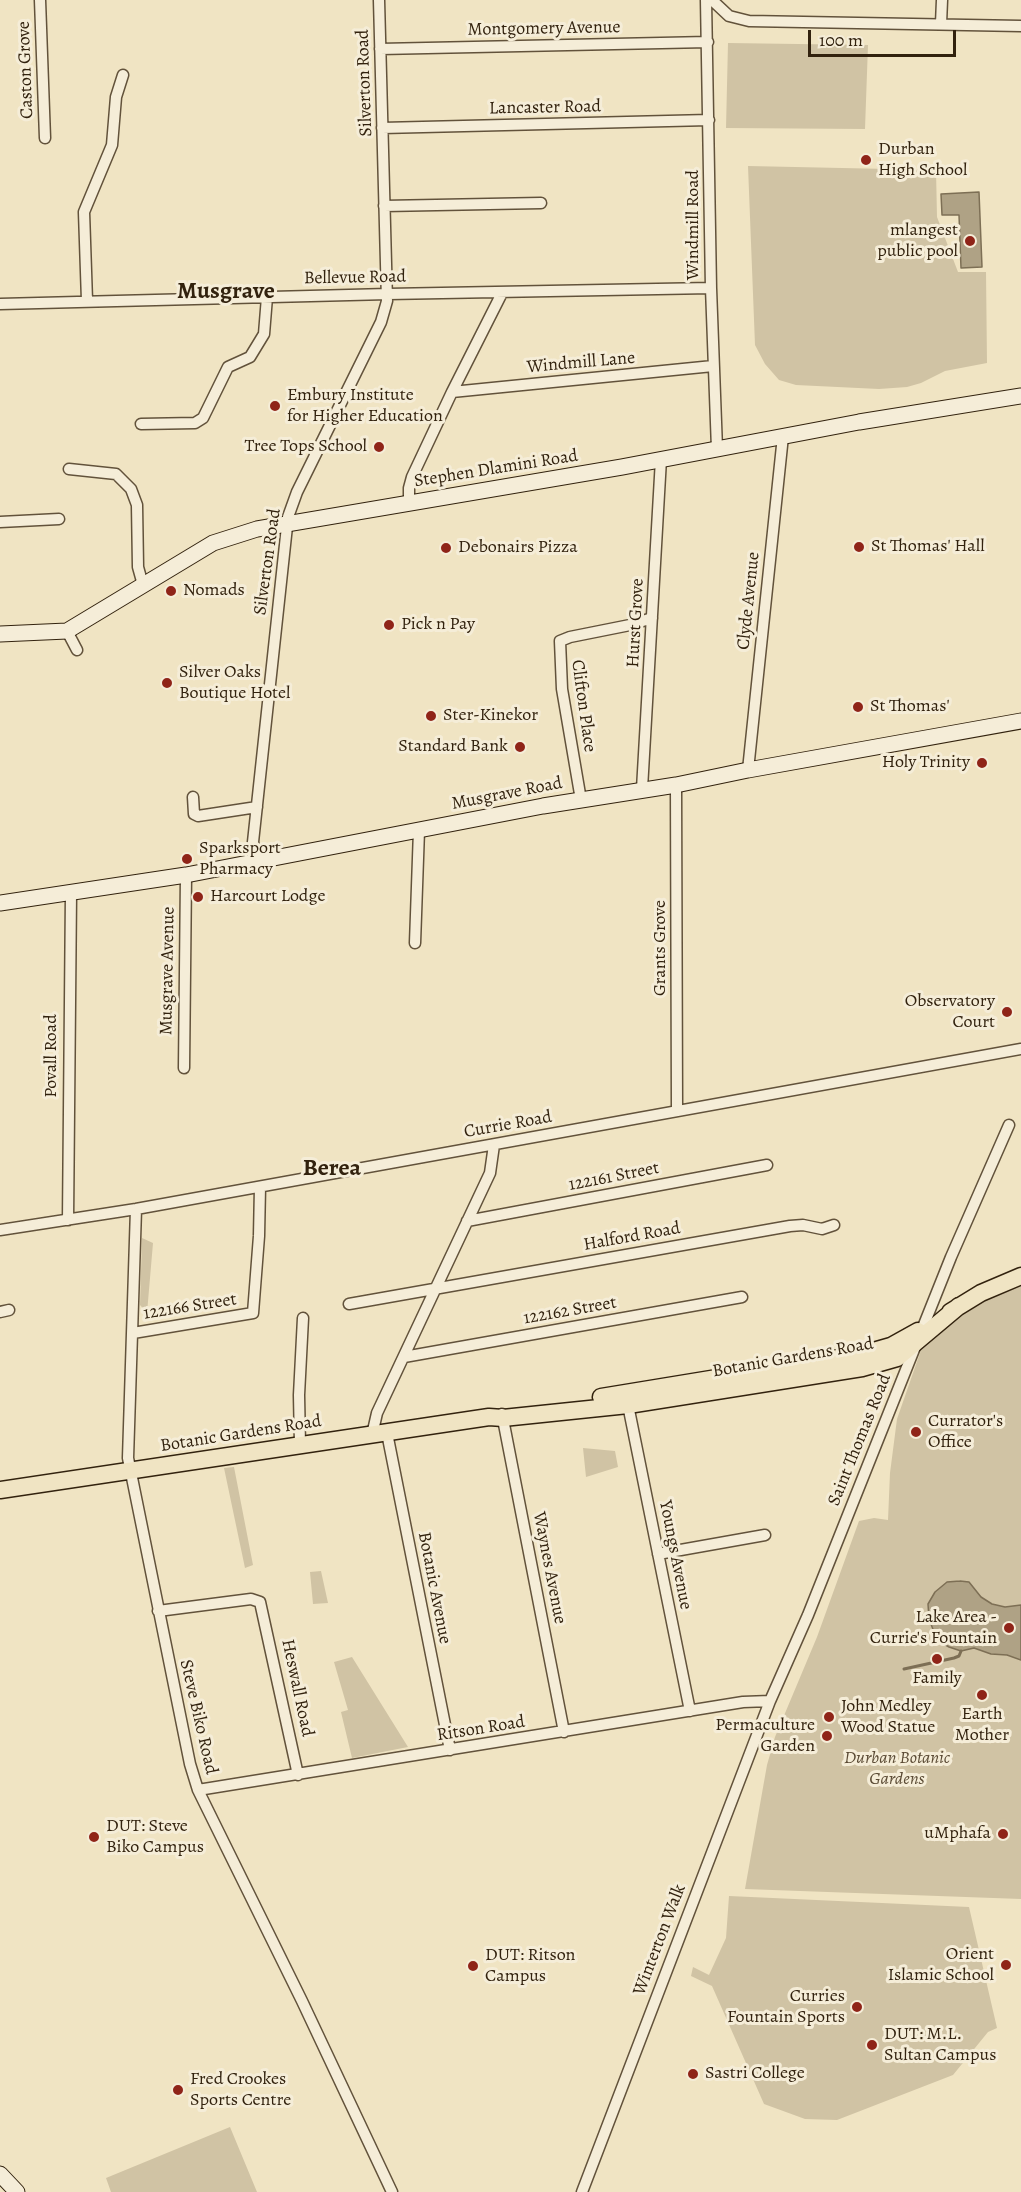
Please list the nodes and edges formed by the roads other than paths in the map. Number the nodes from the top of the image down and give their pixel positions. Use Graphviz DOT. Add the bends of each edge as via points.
graph roads {
  1 [pos="40,0"];
  2 [pos="379,0"];
  3 [pos="706,0"];
  4 [pos="712,0"];
  5 [pos="942,0"];
  6 [pos="941,24"];
  7 [pos="1021,26"];
  8 [pos="708,42"];
  9 [pos="380,49"];
  10 [pos="123,75"];
  11 [pos="709,120"];
  12 [pos="382,128"];
  13 [pos="45,138"];
  14 [pos="541,203"];
  15 [pos="384,207"];
  16 [pos="711,288"];
  17 [pos="502,293"];
  18 [pos="388,294"];
  19 [pos="267,297"];
  20 [pos="87,301"];
  21 [pos="0,304"];
  22 [pos="713,366"];
  23 [pos="452,392"];
  24 [pos="1021,396"];
  25 [pos="141,424"];
  26 [pos="783,436"];
  27 [pos="717,449"];
  28 [pos="661,459"];
  29 [pos="69,469"];
  30 [pos="409,503"];
  31 [pos="58,519"];
  32 [pos="0,522"];
  33 [pos="287,524"];
  34 [pos="143,585"];
  35 [pos="652,618"];
  36 [pos="67,630"];
  37 [pos="0,634"];
  38 [pos="77,650"];
  39 [pos="1021,721"];
  40 [pos="748,770"];
  41 [pos="676,784"];
  42 [pos="642,789"];
  43 [pos="193,798"];
  44 [pos="581,800"];
  45 [pos="256,807"];
  46 [pos="419,830"];
  47 [pos="257,861"];
  48 [pos="186,874"];
  49 [pos="71,893"];
  50 [pos="0,903"];
  51 [pos="415,943"];
  52 [pos="1021,1049"];
  53 [pos="184,1068"];
  54 [pos="677,1110"];
  55 [pos="1009,1125"];
  56 [pos="494,1144"];
  57 [pos="767,1165"];
  58 [pos="260,1187"];
  59 [pos="136,1209"];
  60 [pos="68,1220"];
  61 [pos="467,1221"];
  62 [pos="834,1225"];
  63 [pos="0,1230"];
  64 [pos="1021,1276"];
  65 [pos="434,1289"];
  66 [pos="742,1297"];
  67 [pos="349,1304"];
  68 [pos="303,1318"];
  69 [pos="927,1326"];
  70 [pos="133,1333"];
  71 [pos="404,1357"];
  72 [pos="902,1364"];
  73 [pos="628,1405"];
  74 [pos="498,1416"];
  75 [pos="380,1434"];
  76 [pos="300,1445"];
  77 [pos="130,1471"];
  78 [pos="0,1490"];
  79 [pos="765,1535"];
  80 [pos="658,1554"];
  81 [pos="158,1611"];
  82 [pos="770,1701"];
  83 [pos="690,1711"];
  84 [pos="564,1732"];
  85 [pos="450,1750"];
  86 [pos="298,1775"];
  87 [pos="198,1790"];
  88 [pos="0,2174"];
  89 [pos="17,2192"];
  90 [pos="392,2192"];
  91 [pos="582,2192"];
  1 -- 13 [label="street, Caston Grove"];
  2 -- 9 [label="street, Silverton Road"];
  3 -- 8 [label="street, Windmill Road"];
  4 -- 6 [label="street" via="729,16 749,21"];
  5 -- 6 [label="street"];
  6 -- 7 [label="street"];
  8 -- 9 [label="street, Montgomery Avenue"];
  8 -- 11 [label="street, Windmill Road"];
  9 -- 12 [label="street, Silverton Road"];
  10 -- 20 [label="street" via="116,98 112,145 84,212"];
  11 -- 12 [label="street, Lancaster Road"];
  11 -- 16 [label="street, Windmill Road"];
  12 -- 15 [label="street, Silverton Road"];
  14 -- 15 [label="street"];
  15 -- 18 [label="street, Silverton Road"];
  16 -- 17 [label="street, Bellevue Road"];
  16 -- 22 [label="street, Windmill Road"];
  17 -- 18 [label="street, Bellevue Road"];
  17 -- 23 [label="street"];
  18 -- 19 [label="street, Bellevue Road"];
  18 -- 33 [label="street, Silverton Road" via="381,322 297,492"];
  19 -- 20 [label="street, Bellevue Road"];
  19 -- 25 [label="street" via="264,334 250,357 228,367 203,418 195,423"];
  20 -- 21 [label="street, Bellevue Road"];
  22 -- 23 [label="street, Windmill Lane"];
  22 -- 27 [label="street, Windmill Road"];
  23 -- 30 [label="street" via="412,477"];
  24 -- 26 [label="main road, Stephen Dlamini Road"];
  26 -- 27 [label="main road, Stephen Dlamini Road"];
  26 -- 40 [label="street, Clyde Avenue"];
  27 -- 28 [label="main road, Stephen Dlamini Road"];
  28 -- 30 [label="main road, Stephen Dlamini Road"];
  28 -- 35 [label="street, Hurst Grove"];
  29 -- 34 [label="street" via="116,474 131,489 137,505 138,567"];
  30 -- 33 [label="main road, Stephen Dlamini Road"];
  31 -- 32 [label="street"];
  33 -- 34 [label="main road, Stephen Dlamini Road" via="220,540"];
  33 -- 45 [label="street, Silverton Road"];
  34 -- 36 [label="main road, Stephen Dlamini Road"];
  35 -- 42 [label="street, Hurst Grove"];
  35 -- 44 [label="street, Clifton Place" via="560,641 562,689"];
  36 -- 37 [label="main road, Stephen Dlamini Road"];
  36 -- 38 [label="street"];
  39 -- 40 [label="main road, Musgrave Road"];
  40 -- 41 [label="main road, Musgrave Road"];
  41 -- 42 [label="main road, Musgrave Road"];
  41 -- 54 [label="street, Grants Grove"];
  42 -- 44 [label="main road, Musgrave Road"];
  43 -- 45 [label="street" via="194,814 198,816"];
  44 -- 46 [label="main road, Musgrave Road"];
  45 -- 47 [label="street, Silverton Road" via="253,842"];
  46 -- 47 [label="main road, Musgrave Road"];
  46 -- 51 [label="street"];
  47 -- 48 [label="main road, Musgrave Road"];
  48 -- 49 [label="main road, Musgrave Road"];
  48 -- 53 [label="street, Musgrave Avenue"];
  49 -- 50 [label="main road, Musgrave Road"];
  49 -- 60 [label="street, Povall Road"];
  52 -- 54 [label="street, Currie Road"];
  54 -- 56 [label="street, Currie Road"];
  55 -- 69 [label="street"];
  56 -- 58 [label="street, Currie Road"];
  56 -- 61 [label="street, Botanic Avenue" via="489,1173"];
  57 -- 61 [label="street, 122161 Street"];
  58 -- 59 [label="street, Currie Road"];
  58 -- 70 [label="street, 122166 Street" via="260,1236 252,1314"];
  59 -- 60 [label="street, Currie Road"];
  59 -- 70 [label="street, Steve Biko Road"];
  60 -- 63 [label="street, Currie Road"];
  61 -- 65 [label="street, Botanic Avenue"];
  62 -- 65 [label="street, Halford Road" via="822,1229 790,1226"];
  64 -- 69 [label="main road, Botanic Gardens Road" via="981,1293"];
  65 -- 67 [label="street, Halford Road"];
  65 -- 71 [label="street, Botanic Avenue"];
  66 -- 71 [label="street, 122162 Street"];
  68 -- 76 [label="street"];
  69 -- 72 [label="main road, Botanic Gardens Road"];
  69 -- 74 [label="main road, Botanic Gardens Road" via="891,1346 863,1354"];
  70 -- 77 [label="street, Steve Biko Road"];
  71 -- 75 [label="street, Botanic Avenue" via="377,1413"];
  72 -- 73 [label="main road, Botanic Gardens Road"];
  72 -- 82 [label="street, Saint Thomas Road" via="805,1624"];
  73 -- 74 [label="main road, Botanic Gardens Road"];
  73 -- 80 [label="street, Youngs Avenue"];
  74 -- 75 [label="main road, Botanic Gardens Road"];
  74 -- 84 [label="street, Waynes Avenue"];
  75 -- 76 [label="main road, Botanic Gardens Road"];
  75 -- 85 [label="street, Botanic Avenue"];
  76 -- 77 [label="main road, Botanic Gardens Road"];
  77 -- 78 [label="main road, Botanic Gardens Road"];
  77 -- 81 [label="street, Steve Biko Road"];
  79 -- 80 [label="street"];
  80 -- 83 [label="street, Youngs Avenue"];
  81 -- 86 [label="street, Heswall Road" via="258,1600 263,1608"];
  81 -- 87 [label="street, Steve Biko Road"];
  82 -- 83 [label="street, Ritson Road"];
  82 -- 91 [label="street, Winterton Walk"];
  83 -- 84 [label="street, Ritson Road"];
  84 -- 85 [label="street, Ritson Road"];
  85 -- 86 [label="street, Ritson Road"];
  86 -- 87 [label="street, Ritson Road"];
  87 -- 90 [label="street, Steve Biko Road"];
  88 -- 89 [label="main road"];
}
